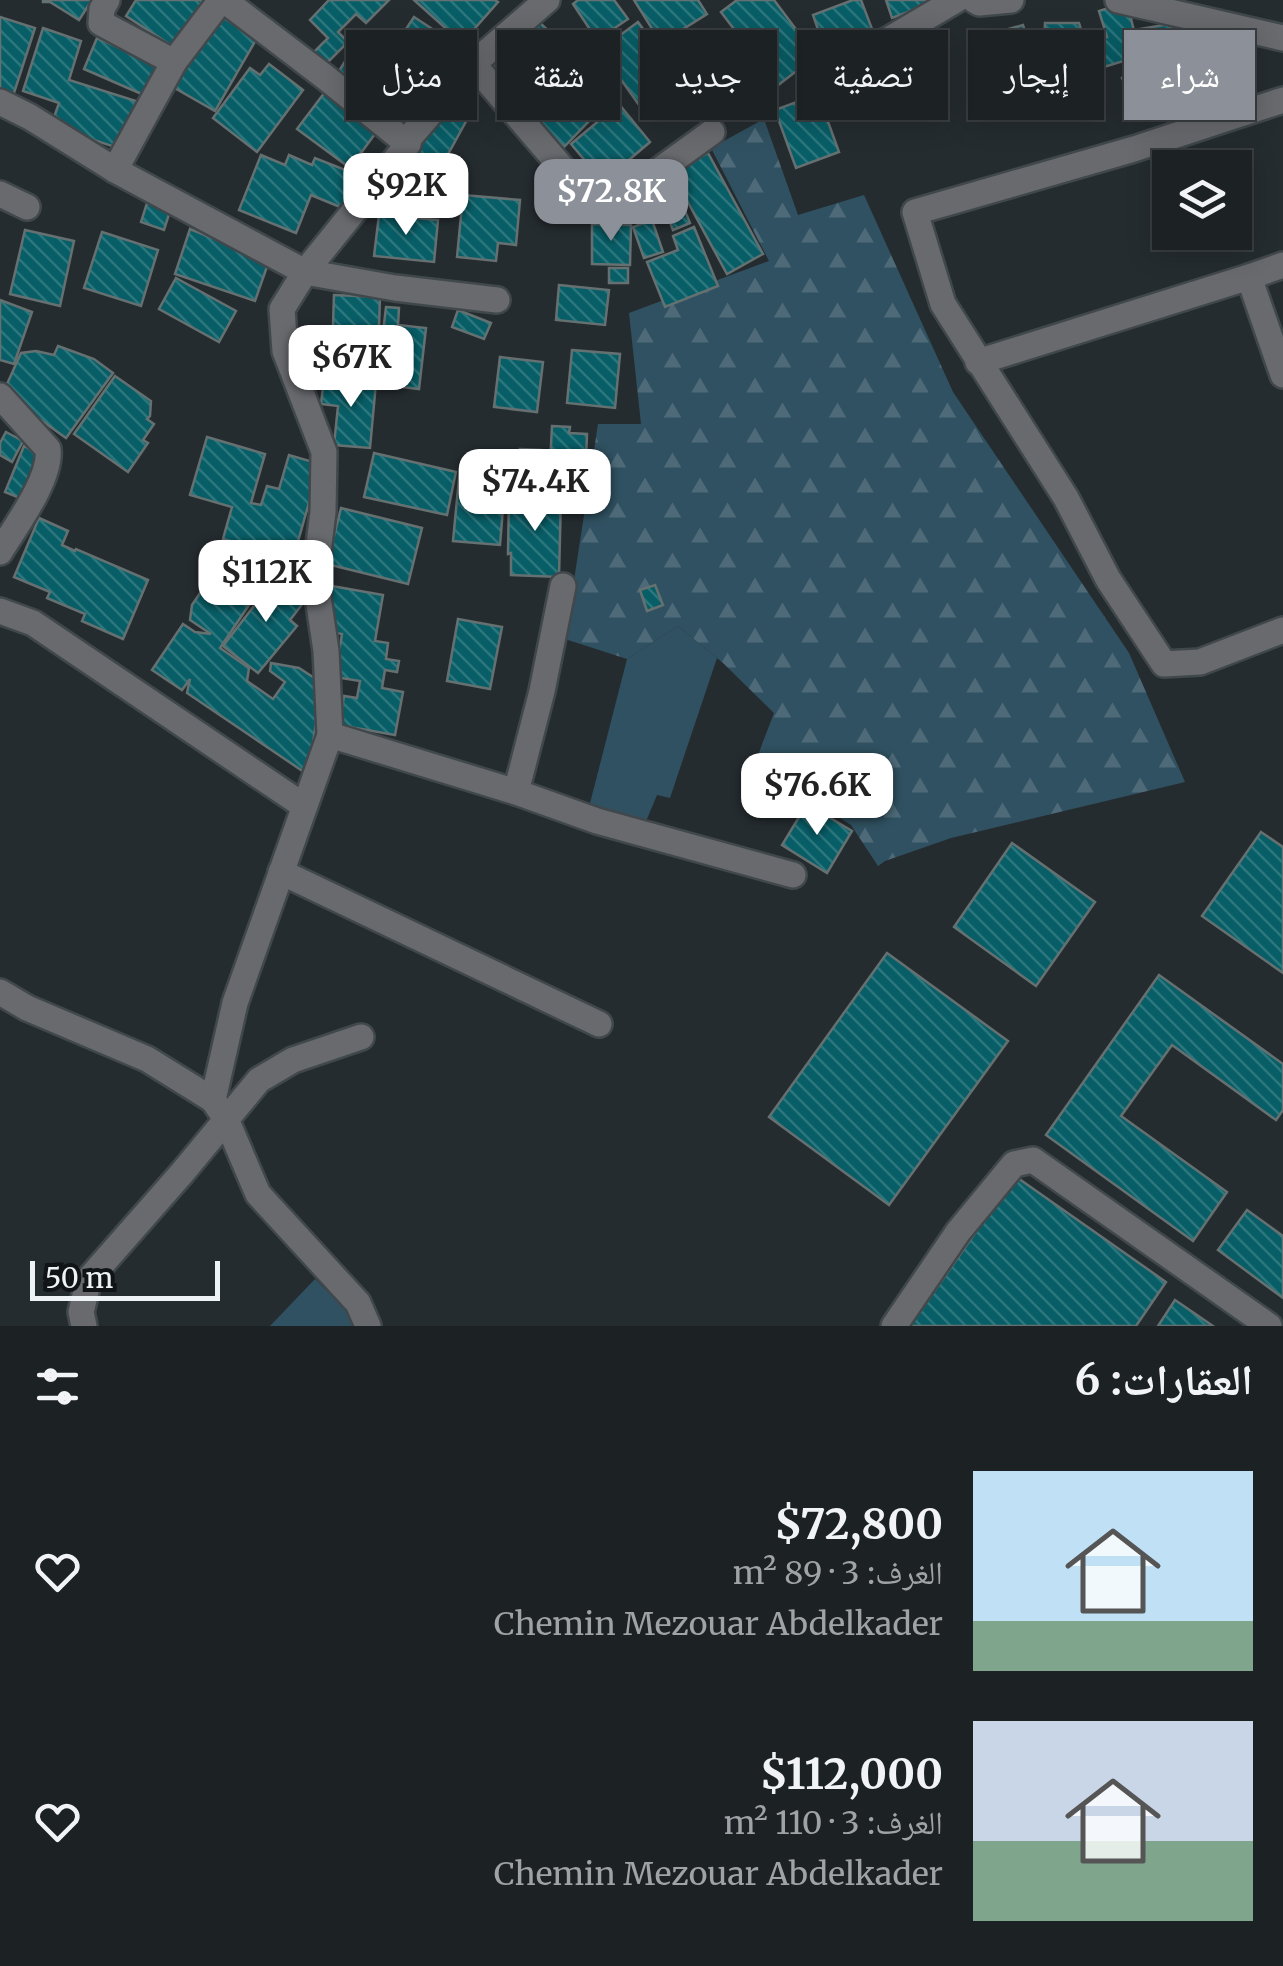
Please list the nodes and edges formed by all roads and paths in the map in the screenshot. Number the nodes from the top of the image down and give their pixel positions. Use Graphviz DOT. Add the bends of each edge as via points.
graph roads {
  1 [pos="107,0"];
  2 [pos="222,0"];
  3 [pos="547,0"];
  4 [pos="956,0"];
  5 [pos="974,0"];
  6 [pos="1011,0"];
  7 [pos="1118,0"];
  8 [pos="905,30"];
  9 [pos="1283,38"];
  10 [pos="477,61"];
  11 [pos="174,62"];
  12 [pos="477,69"];
  13 [pos="1283,100"];
  14 [pos="0,102"];
  15 [pos="424,120"];
  16 [pos="712,132"];
  17 [pos="408,144"];
  18 [pos="115,170"];
  19 [pos="0,194"];
  20 [pos="27,207"];
  21 [pos="1283,266"];
  22 [pos="305,272"];
  23 [pos="1249,277"];
  24 [pos="497,300"];
  25 [pos="978,362"];
  26 [pos="1283,375"];
  27 [pos="0,396"];
  28 [pos="0,552"];
  29 [pos="563,586"];
  30 [pos="0,611"];
  31 [pos="1283,630"];
  32 [pos="330,735"];
  33 [pos="516,792"];
  34 [pos="304,806"];
  35 [pos="282,872"];
  36 [pos="793,875"];
  37 [pos="0,992"];
  38 [pos="599,1024"];
  39 [pos="362,1037"];
  40 [pos="219,1109"];
  41 [pos="84,1326"];
  42 [pos="368,1326"];
  43 [pos="894,1326"];
  44 [pos="1269,1326"];
  1 -- 11 [label="street" via="100,23"];
  2 -- 11 [label="street"];
  2 -- 17 [label="street"];
  3 -- 10 [label="street"];
  4 -- 8 [label="street"];
  5 -- 6 [label="street"];
  7 -- 9 [label="street"];
  11 -- 18 [label="street"];
  12 -- 16 [label="street" via="587,197 654,174"];
  13 -- 25 [label="street" via="915,212 943,304"];
  14 -- 18 [label="street"];
  15 -- 17 [label="street"];
  17 -- 22 [label="street"];
  18 -- 22 [label="street"];
  19 -- 20 [label="street"];
  21 -- 23 [label="street"];
  22 -- 24 [label="street"];
  22 -- 32 [label="street" via="282,309 285,351 324,452 315,577"];
  23 -- 25 [label="street"];
  23 -- 26 [label="street"];
  25 -- 31 [label="street" via="1164,664 1200,662"];
  27 -- 28 [label="street" via="50,459"];
  29 -- 33 [label="street"];
  30 -- 34 [label="street" via="33,624"];
  32 -- 33 [label="street"];
  32 -- 34 [label="street"];
  33 -- 36 [label="street"];
  34 -- 35 [label="street"];
  35 -- 38 [label="street"];
  35 -- 40 [label="street" via="234,1003"];
  37 -- 40 [label="street" via="147,1058"];
  39 -- 40 [label="street" via="293,1060"];
  40 -- 41 [label="street" via="182,1173 88,1279"];
  40 -- 42 [label="street" via="258,1194 358,1302"];
  43 -- 44 [label="street" via="1014,1164 1034,1160"];
}
